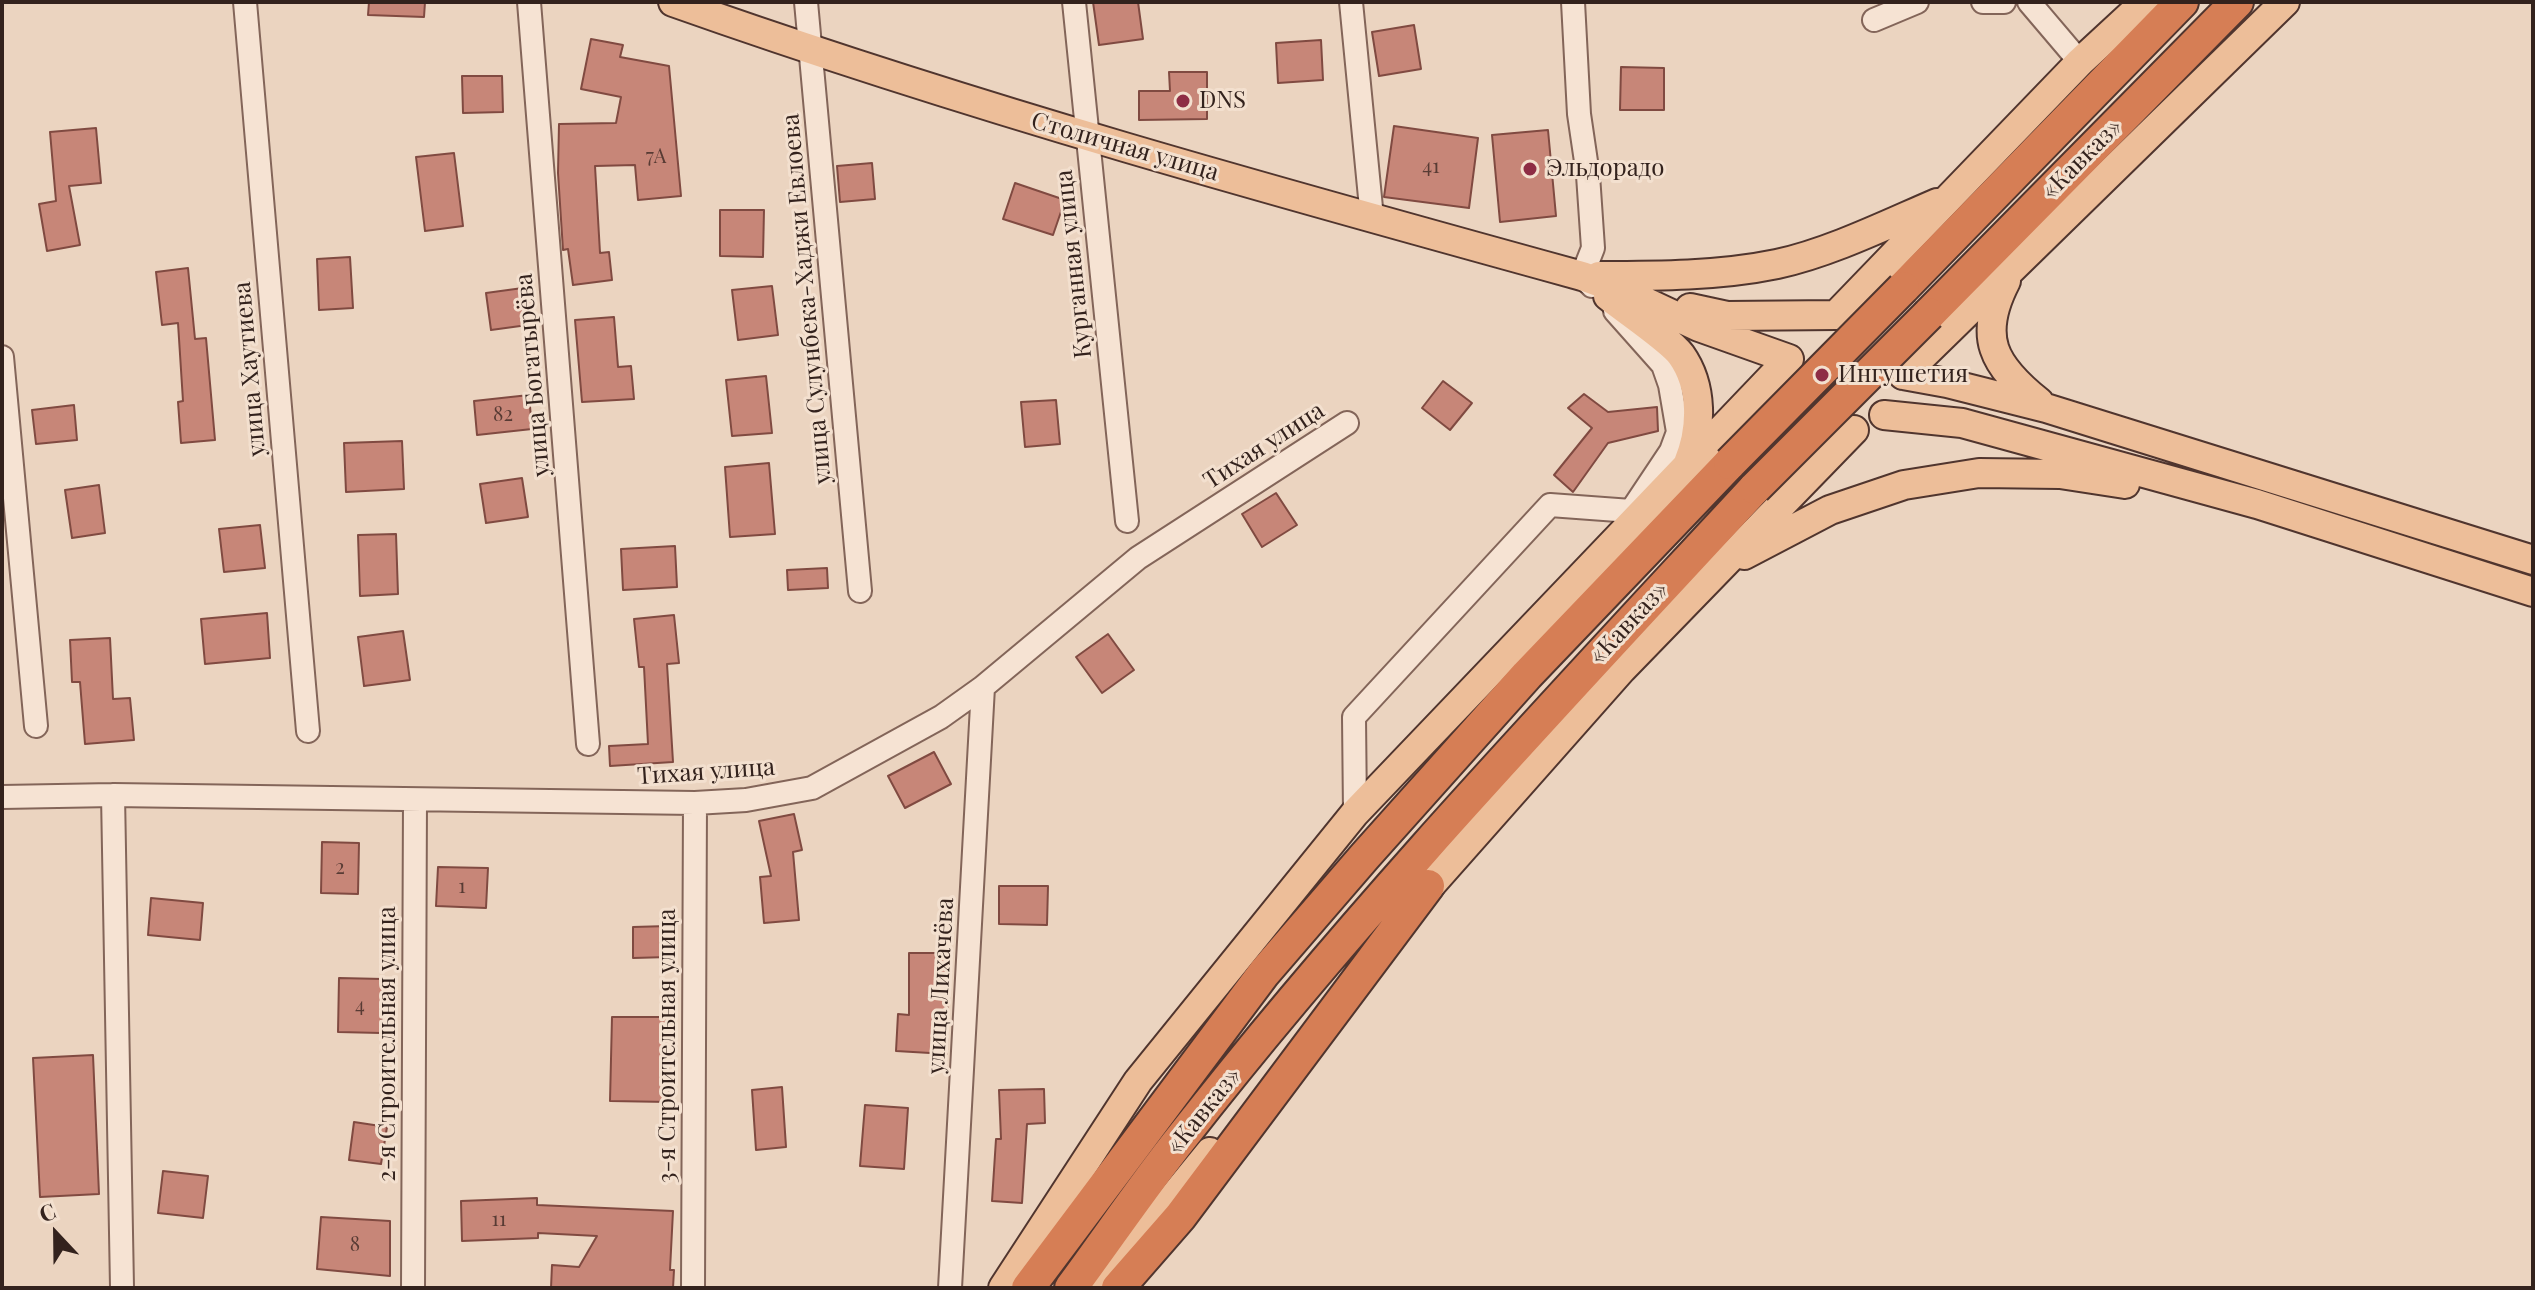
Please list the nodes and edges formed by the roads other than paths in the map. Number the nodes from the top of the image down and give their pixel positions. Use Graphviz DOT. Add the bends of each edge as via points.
graph roads {
  1 [pos="245,2"];
  2 [pos="529,2"];
  3 [pos="673,2"];
  4 [pos="806,2"];
  5 [pos="1074,2"];
  6 [pos="1351,2"];
  7 [pos="1573,2"];
  8 [pos="1917,2"];
  9 [pos="1983,2"];
  10 [pos="2004,2"];
  11 [pos="2029,2"];
  12 [pos="2145,2"];
  13 [pos="2182,2"];
  14 [pos="2237,2"];
  15 [pos="2285,2"];
  16 [pos="1874,20"];
  17 [pos="811,51"];
  18 [pos="2080,62"];
  19 [pos="1087,137"];
  20 [pos="1952,197"];
  21 [pos="1372,218"];
  22 [pos="2012,269"];
  23 [pos="1582,276"];
  24 [pos="1618,289"];
  25 [pos="1836,315"];
  26 [pos="2,357"];
  27 [pos="1789,359"];
  28 [pos="1903,375"];
  29 [pos="2046,408"];
  30 [pos="1884,415"];
  31 [pos="1347,423"];
  32 [pos="1854,430"];
  33 [pos="1686,467"];
  34 [pos="2257,504"];
  35 [pos="1639,509"];
  36 [pos="1127,521"];
  37 [pos="2533,560"];
  38 [pos="1715,571"];
  39 [pos="860,591"];
  40 [pos="2533,592"];
  41 [pos="983,687"];
  42 [pos="36,726"];
  43 [pos="308,731"];
  44 [pos="588,744"];
  45 [pos="113,795"];
  46 [pos="2,797"];
  47 [pos="415,800"];
  48 [pos="695,803"];
  49 [pos="1355,813"];
  50 [pos="1428,886"];
  51 [pos="128,1288"];
  52 [pos="413,1288"];
  53 [pos="693,1288"];
  54 [pos="950,1288"];
  55 [pos="1003,1288"];
  56 [pos="1028,1288"];
  57 [pos="1071,1288"];
  58 [pos="1099,1288"];
  59 [pos="1118,1288"];
  1 -- 43 [label="street, улица Хаутиева"];
  2 -- 44 [label="street, улица Богатырёва"];
  3 -- 17 [label="main road, Столичная улица"];
  4 -- 17 [label="street, улица Сулунбека-Хаджи Евлоева"];
  5 -- 19 [label="street, Курганная улица"];
  6 -- 21 [label="street"];
  7 -- 23 [label="street" via="1593,248"];
  8 -- 16 [label="street"];
  9 -- 10 [label="street"];
  11 -- 18 [label="street"];
  12 -- 18 [label="main road"];
  13 -- 56 [label="highway, «Кавказ», bridge" via="1527,675 1264,973"];
  14 -- 57 [label="highway, «Кавказ», bridge" via="1755,488 1471,794 1181,1137"];
  15 -- 22 [label="main road"];
  17 -- 19 [label="main road, Столичная улица"];
  17 -- 39 [label="street, улица Сулунбека-Хаджи Евлоева"];
  18 -- 20 [label="main road"];
  19 -- 21 [label="main road, Столичная улица"];
  19 -- 36 [label="street, Курганная улица"];
  20 -- 23 [label="main road" via="1777,264 1674,277"];
  20 -- 25 [label="main road"];
  21 -- 23 [label="main road, Столичная улица"];
  22 -- 28 [label="main road"];
  22 -- 29 [label="main road" via="1993,306 1991,335 1998,359 2014,382"];
  23 -- 24 [label="main road"];
  23 -- 33 [label="main road" via="1680,353 1699,413 1697,441"];
  23 -- 35 [label="street" via="1663,365 1670,385 1678,432"];
  24 -- 25 [label="main road" via="1727,316"];
  24 -- 27 [label="main road" via="1699,327"];
  25 -- 27 [label="main road" via="1806,330"];
  25 -- 28 [label="main road" via="1859,316 1879,325 1899,352"];
  26 -- 42 [label="street"];
  27 -- 32 [label="main road" via="1787,381 1802,412 1831,429"];
  27 -- 33 [label="main road"];
  28 -- 29 [label="main road"];
  28 -- 30 [label="main road" via="1898,397"];
  29 -- 37 [label="main road"];
  30 -- 32 [label="main road"];
  30 -- 34 [label="main road" via="1962,423"];
  31 -- 41 [label="street, Тихая улица" via="1138,558"];
  32 -- 38 [label="main road"];
  33 -- 35 [label="main road"];
  34 -- 38 [label="main road" via="2060,474 1979,473 1904,485 1830,510"];
  34 -- 40 [label="main road"];
  35 -- 49 [label="main road"];
  35 -- 49 [label="street" via="1550,505 1354,717"];
  38 -- 50 [label="main road"];
  41 -- 48 [label="street, Тихая улица" via="941,717 812,788"];
  41 -- 54 [label="street, улица Лихачёва"];
  45 -- 46 [label="street, Тихая улица"];
  45 -- 47 [label="street, Тихая улица"];
  45 -- 51 [label="street"];
  47 -- 48 [label="street, Тихая улица"];
  47 -- 52 [label="street, 2-я Строительная улица"];
  48 -- 53 [label="street, 3-я Строительная улица"];
  49 -- 55 [label="main road" via="1138,1081"];
  50 -- 58 [label="main road"];
  50 -- 59 [label="highway" via="1180,1217"];
}
